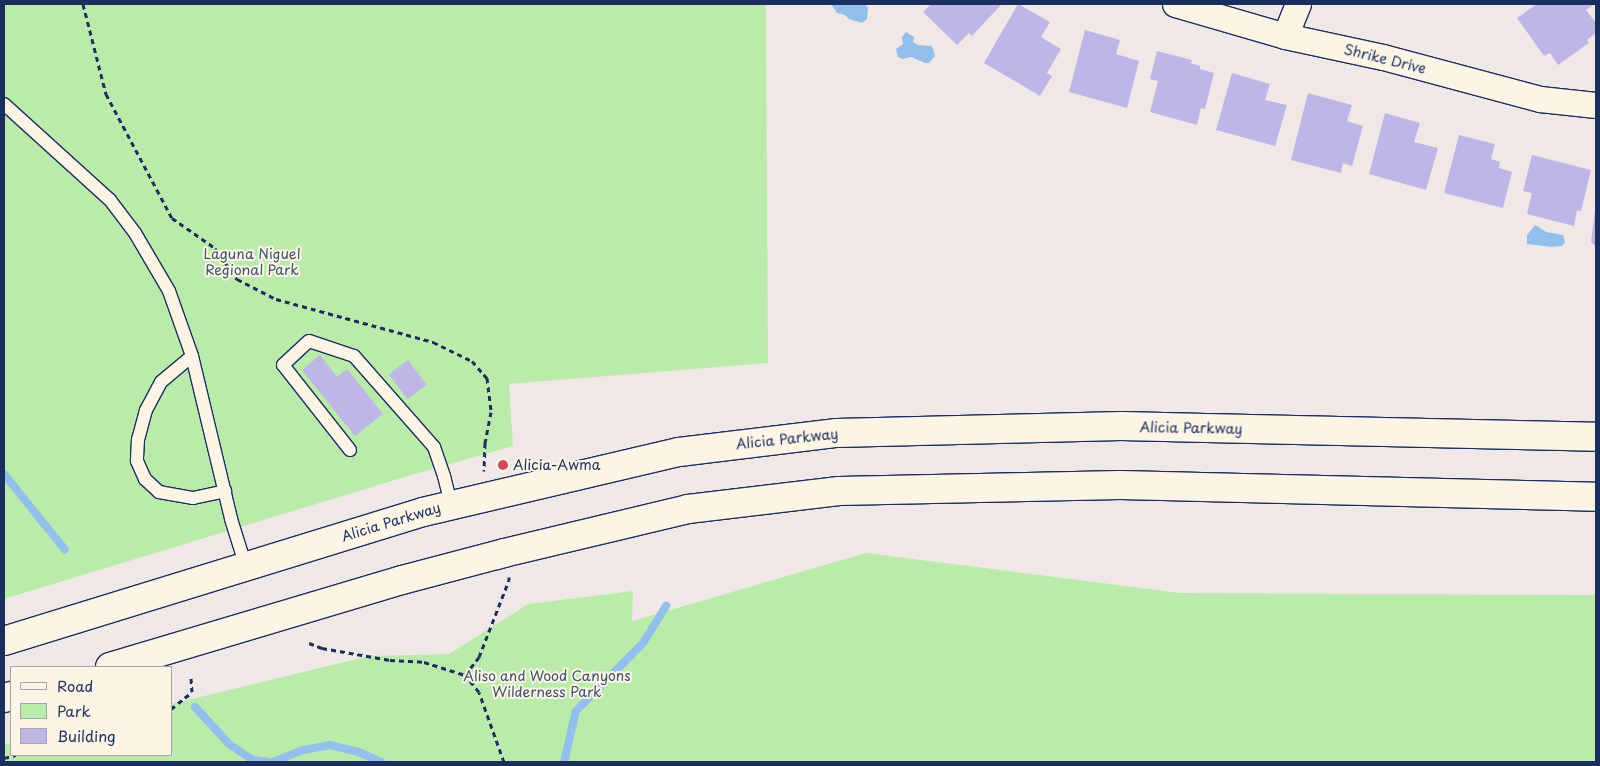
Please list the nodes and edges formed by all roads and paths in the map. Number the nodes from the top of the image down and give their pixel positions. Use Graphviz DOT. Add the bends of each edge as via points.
graph roads {
  1 [pos="83,4"];
  2 [pos="1175,4"];
  3 [pos="1298,4"];
  4 [pos="1285,36"];
  5 [pos="4,104"];
  6 [pos="1596,106"];
  7 [pos="192,356"];
  8 [pos="1596,438"];
  9 [pos="350,450"];
  10 [pos="225,491"];
  11 [pos="490,496"];
  12 [pos="1596,497"];
  13 [pos="451,505"];
  14 [pos="504,553"];
  15 [pos="246,567"];
  16 [pos="4,641"];
  17 [pos="309,643"];
  18 [pos="113,666"];
  19 [pos="465,675"];
  20 [pos="191,678"];
  21 [pos="172,708"];
  22 [pos="504,762"];
  1 -- 11 [label="path" via="106,94 172,218 215,248 237,279 276,299 433,342 472,361 486,378 491,412 483,468"];
  2 -- 4 [label="street, Shrike Drive"];
  3 -- 4 [label="street"];
  4 -- 6 [label="street, Shrike Drive" via="1383,57 1540,99"];
  5 -- 7 [label="lane" via="110,200 135,233 169,291"];
  7 -- 10 [label="lane"];
  7 -- 10 [label="lane" via="161,382 146,410 138,439 137,461 145,478 159,492 193,498"];
  8 -- 11 [label="main road, Alicia Parkway" via="1121,426 837,433 679,452"];
  9 -- 13 [label="lane" via="283,365 309,341 354,356 434,446"];
  10 -- 15 [label="lane"];
  11 -- 13 [label="main road, Alicia Parkway"];
  12 -- 14 [label="main road" via="1120,485 839,491 688,509"];
  13 -- 15 [label="main road, Alicia Parkway"];
  14 -- 18 [label="main road"];
  14 -- 19 [label="path" via="509,580 479,657"];
  15 -- 16 [label="main road, Alicia Parkway"];
  17 -- 19 [label="path" via="390,660 424,662"];
  19 -- 22 [label="path" via="479,692"];
  20 -- 21 [label="path" via="192,692"];
}
